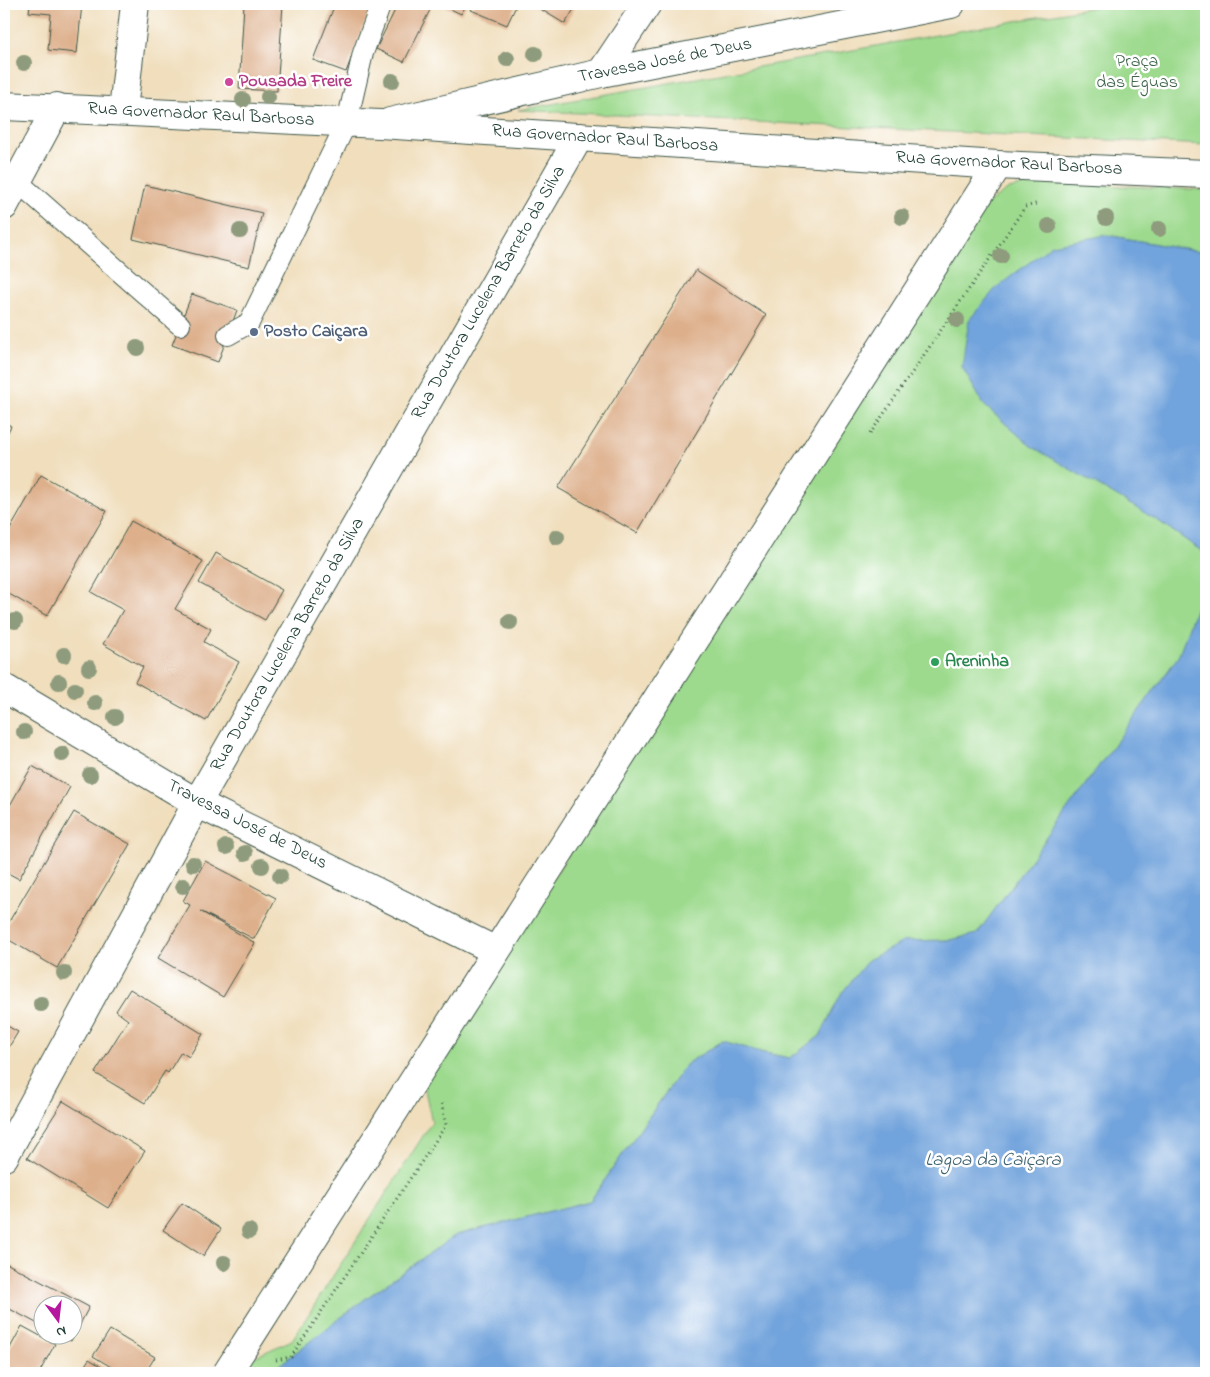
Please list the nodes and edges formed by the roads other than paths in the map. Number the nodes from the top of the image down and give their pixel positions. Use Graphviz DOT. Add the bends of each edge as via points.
graph roads {
  1 [pos="135,4"];
  2 [pos="381,4"];
  3 [pos="648,4"];
  4 [pos="951,4"];
  5 [pos="601,73"];
  6 [pos="4,106"];
  7 [pos="57,107"];
  8 [pos="123,110"];
  9 [pos="347,122"];
  10 [pos="380,124"];
  11 [pos="579,137"];
  12 [pos="998,165"];
  13 [pos="1206,174"];
  14 [pos="18,182"];
  15 [pos="4,206"];
  16 [pos="180,325"];
  17 [pos="228,335"];
  18 [pos="4,688"];
  19 [pos="197,803"];
  20 [pos="496,952"];
  21 [pos="4,1156"];
  22 [pos="227,1373"];
  1 -- 8 [label="street"];
  2 -- 9 [label="lane" via="363,53"];
  3 -- 5 [label="street"];
  4 -- 5 [label="street, Travessa José de Deus"];
  5 -- 10 [label="street, Travessa José de Deus"];
  6 -- 7 [label="street, Rua Governador Raul Barbosa"];
  7 -- 8 [label="street, Rua Governador Raul Barbosa"];
  7 -- 14 [label="street"];
  8 -- 9 [label="street, Rua Governador Raul Barbosa"];
  9 -- 10 [label="street, Rua Governador Raul Barbosa"];
  9 -- 17 [label="lane" via="249,324"];
  10 -- 11 [label="street, Rua Governador Raul Barbosa"];
  11 -- 12 [label="street, Rua Governador Raul Barbosa"];
  11 -- 19 [label="street, Rua Doutora Lucelena Barreto da Silva"];
  12 -- 13 [label="street, Rua Governador Raul Barbosa"];
  12 -- 20 [label="street"];
  14 -- 15 [label="street"];
  14 -- 16 [label="lane"];
  18 -- 19 [label="street, Travessa José de Deus"];
  19 -- 20 [label="street, Travessa José de Deus"];
  19 -- 21 [label="street, Rua Doutora Lucelena Barreto da Silva"];
  20 -- 22 [label="street"];
}
